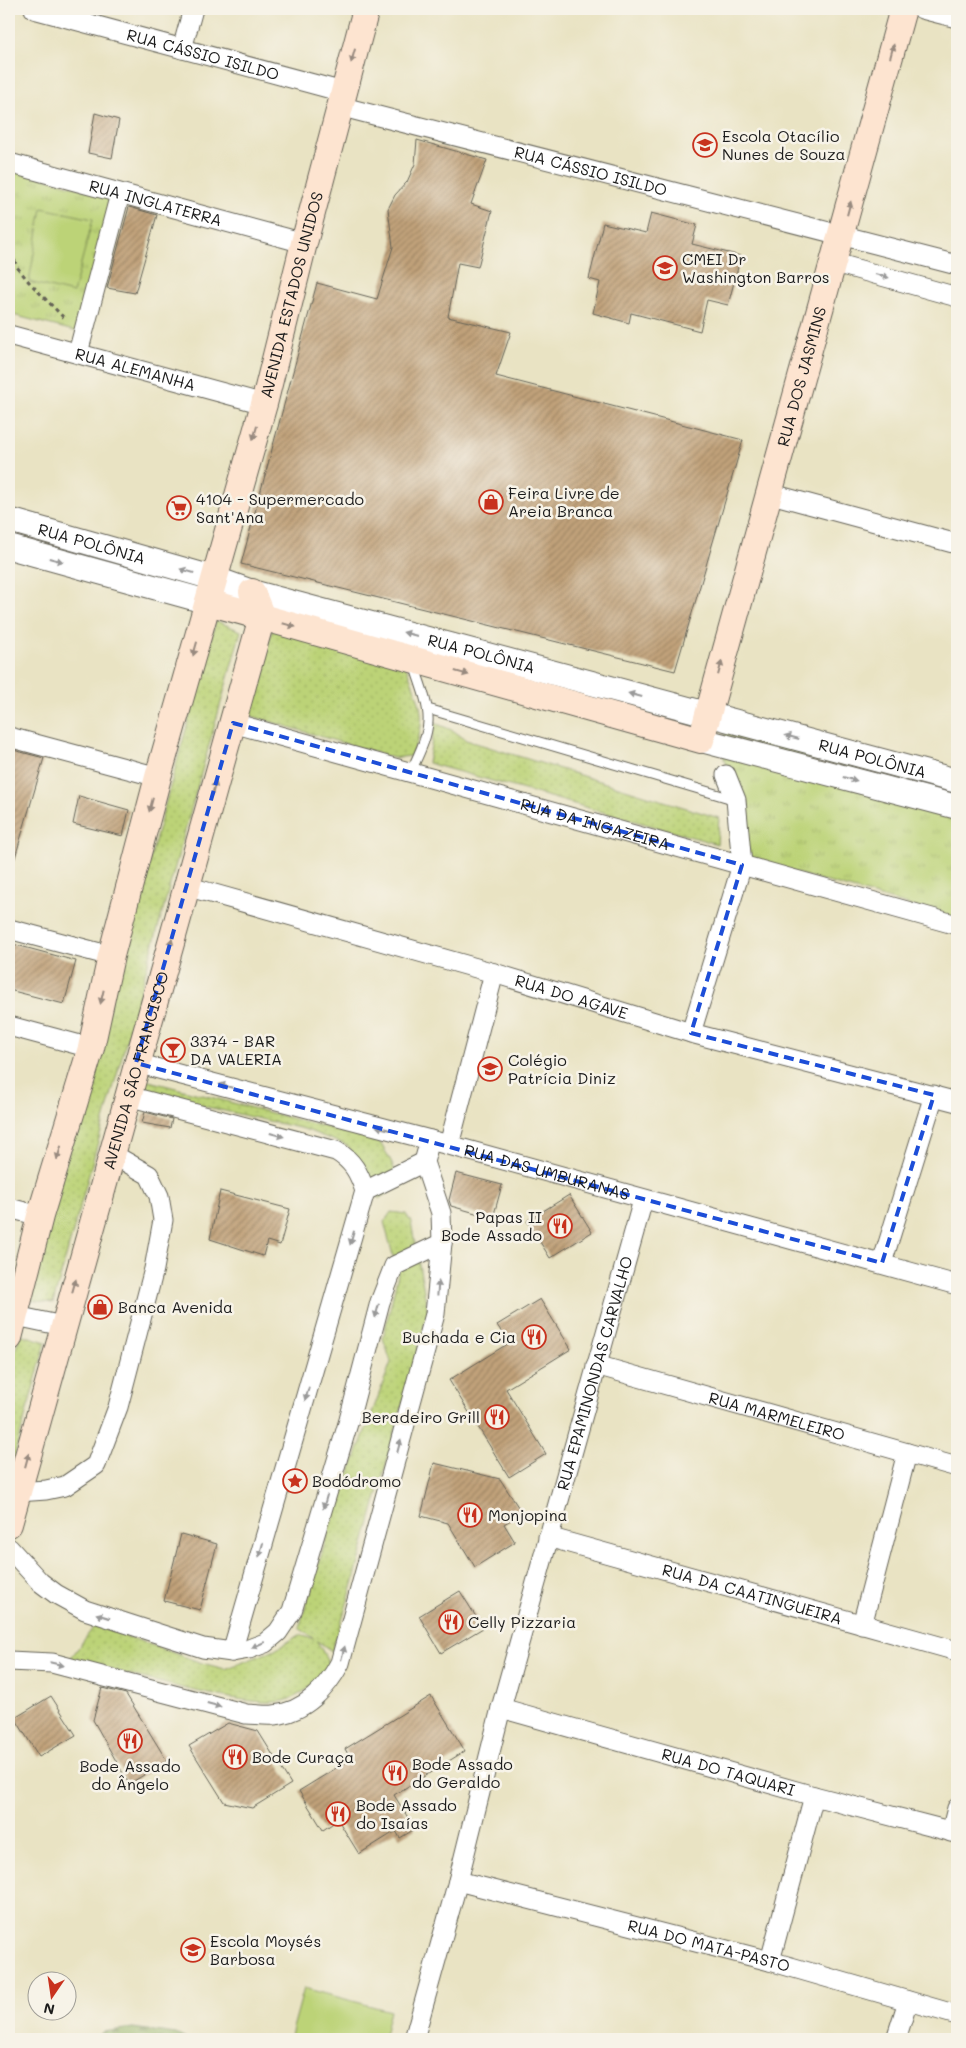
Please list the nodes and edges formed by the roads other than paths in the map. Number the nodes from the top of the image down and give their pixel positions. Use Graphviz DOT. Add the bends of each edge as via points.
graph roads {
  1 [pos="34,9"];
  2 [pos="193,9"];
  3 [pos="366,9"];
  4 [pos="903,9"];
  5 [pos="922,9"];
  6 [pos="957,18"];
  7 [pos="182,49"];
  8 [pos="341,99"];
  9 [pos="9,163"];
  10 [pos="120,194"];
  11 [pos="842,234"];
  12 [pos="304,243"];
  13 [pos="835,264"];
  14 [pos="957,265"];
  15 [pos="957,297"];
  16 [pos="9,335"];
  17 [pos="78,353"];
  18 [pos="264,404"];
  19 [pos="768,494"];
  20 [pos="9,520"];
  21 [pos="957,544"];
  22 [pos="9,547"];
  23 [pos="211,590"];
  24 [pos="252,592"];
  25 [pos="262,617"];
  26 [pos="412,659"];
  27 [pos="428,709"];
  28 [pos="708,715"];
  29 [pos="233,722"];
  30 [pos="9,737"];
  31 [pos="701,740"];
  32 [pos="410,773"];
  33 [pos="726,775"];
  34 [pos="158,778"];
  35 [pos="957,782"];
  36 [pos="736,800"];
  37 [pos="957,807"];
  38 [pos="742,865"];
  39 [pos="186,886"];
  40 [pos="957,925"];
  41 [pos="9,928"];
  42 [pos="111,956"];
  43 [pos="494,974"];
  44 [pos="9,1026"];
  45 [pos="691,1032"];
  46 [pos="91,1048"];
  47 [pos="136,1063"];
  48 [pos="934,1095"];
  49 [pos="128,1096"];
  50 [pos="957,1102"];
  51 [pos="430,1140"];
  52 [pos="449,1145"];
  53 [pos="112,1154"];
  54 [pos="424,1162"];
  55 [pos="366,1191"];
  56 [pos="643,1200"];
  57 [pos="9,1208"];
  58 [pos="40,1216"];
  59 [pos="442,1243"];
  60 [pos="882,1264"];
  61 [pos="957,1285"];
  62 [pos="62,1326"];
  63 [pos="12,1327"];
  64 [pos="596,1365"];
  65 [pos="907,1453"];
  66 [pos="957,1467"];
  67 [pos="18,1492"];
  68 [pos="9,1524"];
  69 [pos="548,1537"];
  70 [pos="9,1548"];
  71 [pos="862,1625"];
  72 [pos="957,1651"];
  73 [pos="232,1652"];
  74 [pos="9,1660"];
  75 [pos="501,1708"];
  76 [pos="814,1796"];
  77 [pos="957,1808"];
  78 [pos="954,1832"];
  79 [pos="458,1881"];
  80 [pos="770,1961"];
  81 [pos="908,2001"];
  82 [pos="957,2015"];
  83 [pos="414,2039"];
  84 [pos="896,2039"];
  1 -- 7 [label="street, RUA CÁSSIO ISILDO"];
  2 -- 7 [label="street"];
  3 -- 8 [label="main road, AVENIDA ESTADOS UNIDOS, one-way"];
  11 -- 4 [label="main road, RUA DOS JASMINS, one-way"];
  5 -- 6 [label="street"];
  7 -- 8 [label="street, RUA CÁSSIO ISILDO"];
  8 -- 11 [label="street, RUA CÁSSIO ISILDO"];
  8 -- 12 [label="main road, AVENIDA ESTADOS UNIDOS"];
  9 -- 10 [label="street, RUA INGLATERRA"];
  10 -- 12 [label="street, RUA INGLATERRA"];
  10 -- 17 [label="street"];
  11 -- 13 [label="main road, RUA DOS JASMINS"];
  11 -- 14 [label="street, RUA CÁSSIO ISILDO"];
  12 -- 18 [label="main road, AVENIDA ESTADOS UNIDOS"];
  13 -- 15 [label="street, one-way"];
  13 -- 19 [label="main road, RUA DOS JASMINS"];
  16 -- 17 [label="street, RUA ALEMANHA"];
  17 -- 18 [label="street, RUA ALEMANHA"];
  18 -- 23 [label="main road, AVENIDA ESTADOS UNIDOS, one-way"];
  19 -- 21 [label="street"];
  28 -- 19 [label="main road, RUA DOS JASMINS, one-way"];
  23 -- 20 [label="street, RUA POLÔNIA, one-way"];
  22 -- 23 [label="street, RUA POLÔNIA, one-way"];
  23 -- 24 [label="street, RUA POLÔNIA"];
  23 -- 25 [label="main road, RUA POLÔNIA"];
  23 -- 34 [label="main road, one-way"];
  24 -- 25 [label="main road"];
  28 -- 24 [label="street, RUA POLÔNIA, one-way"];
  25 -- 26 [label="main road, RUA POLÔNIA, one-way"];
  25 -- 29 [label="main road, AVENIDA SÃO FRANCISCO"];
  26 -- 27 [label="lane"];
  26 -- 31 [label="main road, RUA POLÔNIA, one-way"];
  27 -- 32 [label="lane" via="430,716 425,742"];
  27 -- 36 [label="lane"];
  28 -- 31 [label="main road, RUA DOS JASMINS"];
  35 -- 28 [label="street, RUA POLÔNIA, one-way"];
  29 -- 32 [label="street, RUA DA INGAZEIRA"];
  39 -- 29 [label="main road, AVENIDA SÃO FRANCISCO, one-way"];
  30 -- 34 [label="street"];
  31 -- 37 [label="street, RUA POLÔNIA, one-way"];
  32 -- 38 [label="street, RUA DA INGAZEIRA"];
  33 -- 36 [label="street"];
  34 -- 42 [label="main road, one-way"];
  36 -- 38 [label="street"];
  38 -- 40 [label="street, RUA DA INGAZEIRA"];
  38 -- 45 [label="street"];
  39 -- 43 [label="street, RUA DO AGAVE"];
  47 -- 39 [label="main road, AVENIDA SÃO FRANCISCO, one-way"];
  41 -- 42 [label="street"];
  42 -- 46 [label="main road, one-way"];
  43 -- 45 [label="street, RUA DO AGAVE"];
  43 -- 52 [label="street"];
  44 -- 46 [label="street"];
  45 -- 48 [label="street, RUA DO AGAVE"];
  46 -- 58 [label="main road, one-way"];
  47 -- 49 [label="main road, AVENIDA SÃO FRANCISCO"];
  51 -- 47 [label="street, RUA DAS UMBURANAS, one-way"];
  48 -- 50 [label="street, RUA DO AGAVE"];
  48 -- 60 [label="street"];
  49 -- 53 [label="main road, AVENIDA SÃO FRANCISCO"];
  49 -- 55 [label="street, one-way" via="336,1151 359,1172"];
  51 -- 52 [label="street, RUA DAS UMBURANAS"];
  51 -- 54 [label="street"];
  52 -- 56 [label="street, RUA DAS UMBURANAS"];
  62 -- 53 [label="main road, AVENIDA SÃO FRANCISCO, one-way"];
  53 -- 67 [label="street" via="149,1175 159,1196 163,1220 154,1269 118,1407 96,1465 65,1486"];
  54 -- 55 [label="street"];
  54 -- 59 [label="street" via="442,1213"];
  55 -- 73 [label="street, one-way"];
  56 -- 60 [label="street, RUA DAS UMBURANAS"];
  56 -- 64 [label="street, RUA EPAMINONDAS CARVALHO"];
  57 -- 58 [label="street"];
  58 -- 63 [label="main road"];
  59 -- 73 [label="street, one-way" via="394,1266 386,1284 292,1611 278,1632 265,1642"];
  74 -- 59 [label="street, one-way" via="52,1663 246,1714 275,1715 319,1695 340,1663 433,1323"];
  60 -- 61 [label="street, RUA DAS UMBURANAS"];
  62 -- 63 [label="street"];
  67 -- 62 [label="main road, AVENIDA SÃO FRANCISCO, one-way"];
  64 -- 65 [label="street, RUA MARMELEIRO"];
  64 -- 69 [label="street, RUA EPAMINONDAS CARVALHO"];
  65 -- 66 [label="street, RUA MARMELEIRO"];
  65 -- 71 [label="street"];
  67 -- 68 [label="main road, AVENIDA SÃO FRANCISCO"];
  69 -- 71 [label="street, RUA DA CAATINGUEIRA"];
  69 -- 75 [label="street, RUA EPAMINONDAS CARVALHO"];
  73 -- 70 [label="street, one-way" via="203,1648 85,1610 40,1582"];
  71 -- 72 [label="street, RUA DA CAATINGUEIRA"];
  75 -- 76 [label="street, RUA DO TAQUARI"];
  75 -- 79 [label="street, RUA EPAMINONDAS CARVALHO"];
  76 -- 78 [label="street, RUA DO TAQUARI"];
  76 -- 80 [label="street"];
  77 -- 78 [label="street"];
  79 -- 80 [label="street, RUA DO MATA-PASTO"];
  79 -- 83 [label="street, RUA EPAMINONDAS CARVALHO"];
  80 -- 81 [label="street, RUA DO MATA-PASTO"];
  81 -- 82 [label="street, RUA DO MATA-PASTO"];
  81 -- 84 [label="street"];
}
